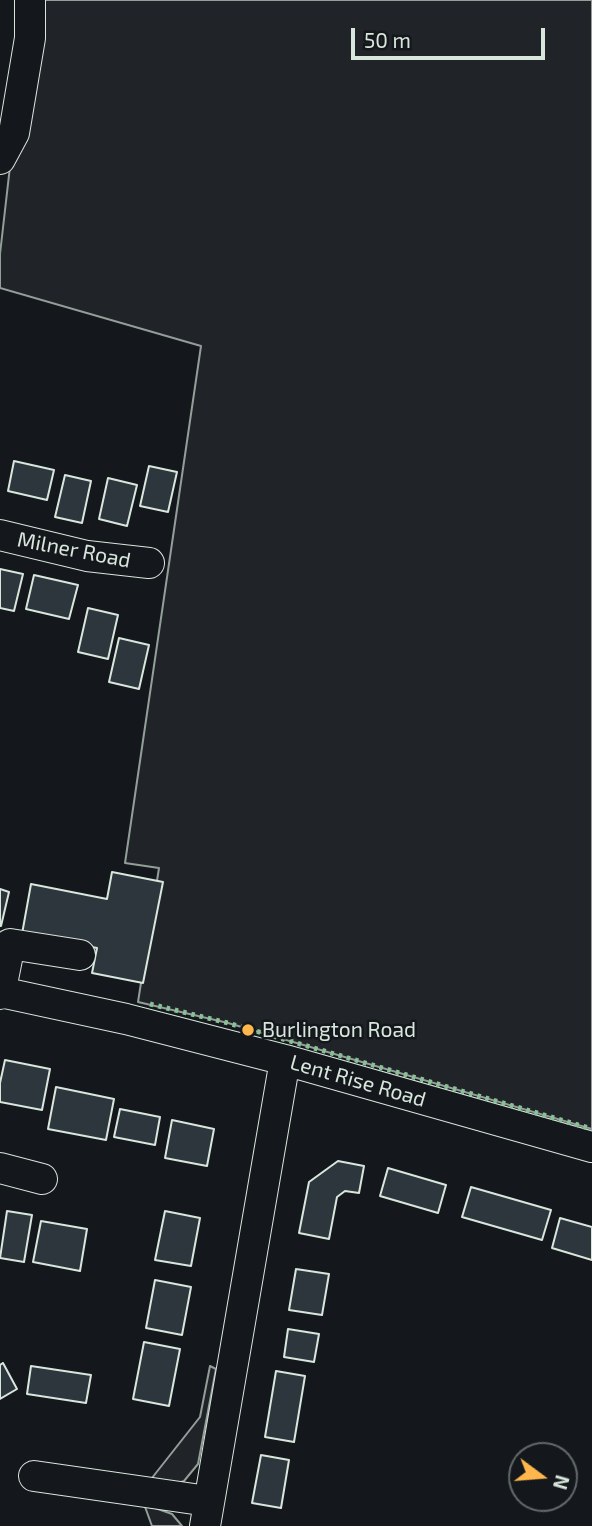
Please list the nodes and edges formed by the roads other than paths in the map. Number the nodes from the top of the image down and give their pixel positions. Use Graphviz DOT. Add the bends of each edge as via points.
graph roads {
  1 [pos="30,0"];
  2 [pos="0,159"];
  3 [pos="0,535"];
  4 [pos="149,563"];
  5 [pos="80,955"];
  6 [pos="0,993"];
  7 [pos="285,1060"];
  8 [pos="592,1147"];
  9 [pos="0,1168"];
  10 [pos="42,1179"];
  11 [pos="34,1476"];
  12 [pos="207,1514"];
  1 -- 2 [label="street" via="30,38 14,133"];
  3 -- 4 [label="street, Milner Road" via="88,556"];
  5 -- 6 [label="street" via="10,944"];
  6 -- 7 [label="street, Lent Rise Road" via="126,1019"];
  7 -- 8 [label="street, Lent Rise Road"];
  7 -- 12 [label="street"];
  9 -- 10 [label="street"];
  11 -- 12 [label="street"];
}
